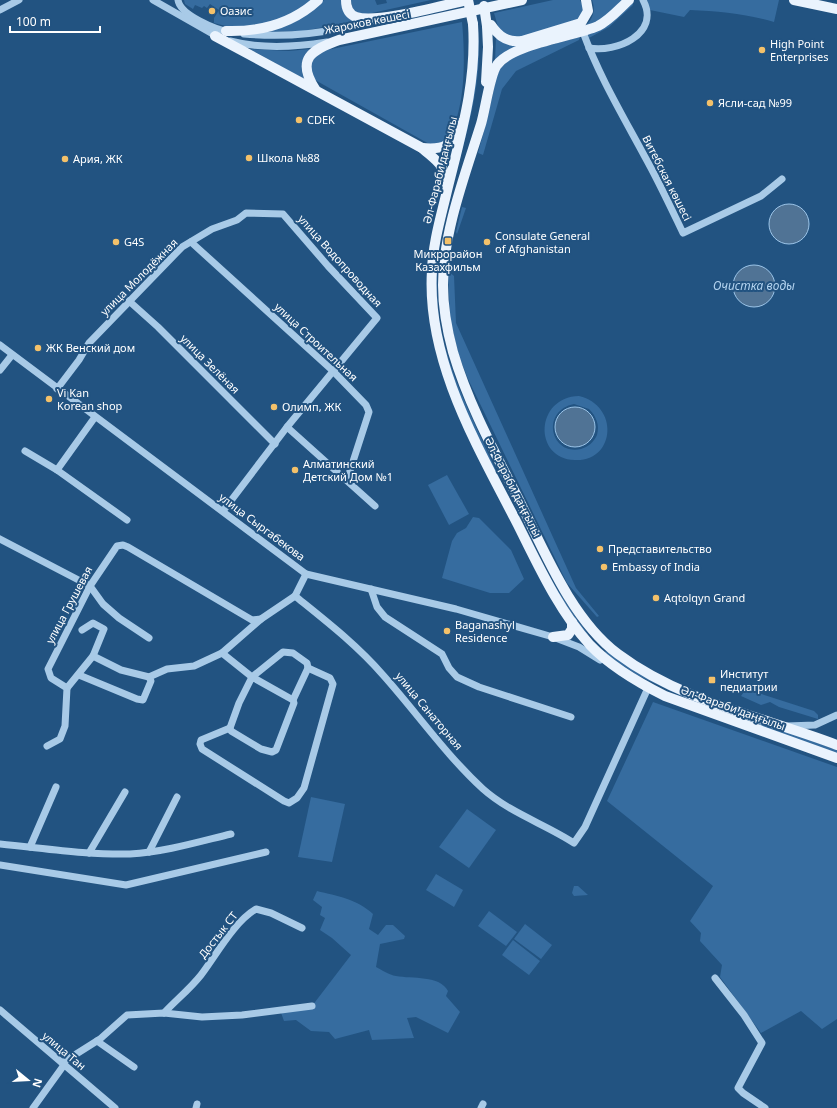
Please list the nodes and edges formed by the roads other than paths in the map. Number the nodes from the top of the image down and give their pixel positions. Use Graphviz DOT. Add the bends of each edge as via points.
graph roads {
  1 [pos="19,0"];
  2 [pos="153,0"];
  3 [pos="178,0"];
  4 [pos="318,0"];
  5 [pos="346,0"];
  6 [pos="522,0"];
  7 [pos="586,0"];
  8 [pos="629,0"];
  9 [pos="643,0"];
  10 [pos="794,0"];
  11 [pos="468,1"];
  12 [pos="484,3"];
  13 [pos="837,9"];
  14 [pos="0,10"];
  15 [pos="383,18"];
  16 [pos="489,25"];
  17 [pos="226,31"];
  18 [pos="583,32"];
  19 [pos="215,36"];
  20 [pos="339,40"];
  21 [pos="589,48"];
  22 [pos="474,61"];
  23 [pos="315,89"];
  24 [pos="422,148"];
  25 [pos="465,171"];
  26 [pos="782,179"];
  27 [pos="446,194"];
  28 [pos="283,214"];
  29 [pos="191,242"];
  30 [pos="129,301"];
  31 [pos="0,346"];
  32 [pos="12,355"];
  33 [pos="0,370"];
  34 [pos="332,371"];
  35 [pos="57,389"];
  36 [pos="95,417"];
  37 [pos="287,427"];
  38 [pos="275,444"];
  39 [pos="25,451"];
  40 [pos="57,470"];
  41 [pos="347,480"];
  42 [pos="375,506"];
  43 [pos="224,511"];
  44 [pos="127,520"];
  45 [pos="0,539"];
  46 [pos="306,574"];
  47 [pos="90,586"];
  48 [pos="371,589"];
  49 [pos="295,596"];
  50 [pos="261,619"];
  51 [pos="572,622"];
  52 [pos="82,630"];
  53 [pos="553,637"];
  54 [pos="149,638"];
  55 [pos="222,652"];
  56 [pos="94,656"];
  57 [pos="308,668"];
  58 [pos="79,675"];
  59 [pos="149,677"];
  60 [pos="252,677"];
  61 [pos="67,688"];
  62 [pos="648,688"];
  63 [pos="293,700"];
  64 [pos="837,715"];
  65 [pos="571,717"];
  66 [pos="784,726"];
  67 [pos="230,728"];
  68 [pos="837,745"];
  69 [pos="47,746"];
  70 [pos="837,758"];
  71 [pos="56,787"];
  72 [pos="125,792"];
  73 [pos="177,797"];
  74 [pos="232,834"];
  75 [pos="0,844"];
  76 [pos="30,847"];
  77 [pos="149,852"];
  78 [pos="266,852"];
  79 [pos="89,853"];
  80 [pos="0,865"];
  81 [pos="302,928"];
  82 [pos="715,978"];
  83 [pos="312,1006"];
  84 [pos="0,1010"];
  85 [pos="164,1012"];
  86 [pos="97,1041"];
  87 [pos="63,1064"];
  88 [pos="134,1067"];
  89 [pos="32,1108"];
  90 [pos="115,1108"];
  91 [pos="765,1108"];
  1 -- 14 [label="street"];
  2 -- 19 [label="street, Жароков көшесі"];
  3 -- 17 [label="street, Жароков көшесі" via="183,10 204,23"];
  4 -- 17 [label="main road" via="294,18 273,26 256,30"];
  5 -- 15 [label="main road" via="346,7 353,16"];
  6 -- 20 [label="main road, Жароков көшесі"];
  7 -- 16 [label="main road" via="588,11 580,24 522,42 505,39"];
  8 -- 18 [label="main road" via="604,23"];
  9 -- 21 [label="street" via="646,10 645,26 635,37 605,49"];
  10 -- 13 [label="main road"];
  11 -- 15 [label="main road, Жароков көшесі"];
  11 -- 22 [label="main road, bridge" via="473,24"];
  12 -- 16 [label="main road, bridge"];
  15 -- 17 [label="street, Жароков көшесі" via="293,36 266,36"];
  16 -- 25 [label="main road" via="483,97"];
  18 -- 21 [label="street, Витебская көшесі"];
  18 -- 25 [label="main road" via="523,49 498,63"];
  19 -- 20 [label="street, Жароков көшесі" via="243,44 277,46"];
  19 -- 23 [label="main road"];
  20 -- 23 [label="main road" via="317,49 307,60 307,76"];
  21 -- 26 [label="street, Витебская көшесі" via="684,233 761,196"];
  22 -- 24 [label="main road" via="462,114 450,141 437,149"];
  22 -- 27 [label="main road, Әл-Фараби даңғылы" via="467,108"];
  23 -- 24 [label="main road"];
  24 -- 27 [label="main road" via="444,169"];
  25 -- 66 [label="main road, Әл-Фараби даңғылы" via="448,241 443,275 444,305 453,351 467,392 489,440 573,602 604,643 647,673 685,691"];
  27 -- 51 [label="main road, Әл-Фараби даңғылы" via="434,252 431,287 437,334 447,372 456,398 496,483 544,576"];
  28 -- 29 [label="street, улица Молодёжная" via="246,213"];
  28 -- 34 [label="street, улица Водопроводная" via="377,318"];
  29 -- 30 [label="street, улица Молодёжная" via="182,246"];
  29 -- 34 [label="street, улица Строительная"];
  30 -- 35 [label="street, улица Молодёжная" via="89,344"];
  30 -- 38 [label="street, улица Зелёная"];
  31 -- 32 [label="street, улица Сыргабекова"];
  32 -- 33 [label="street"];
  32 -- 35 [label="street, улица Сыргабекова"];
  34 -- 37 [label="street, улица Водопроводная"];
  34 -- 41 [label="street, улица Строительная" via="366,405 369,412"];
  35 -- 36 [label="street, улица Сыргабекова"];
  36 -- 40 [label="street"];
  36 -- 43 [label="street, улица Сыргабекова"];
  37 -- 38 [label="street, улица Водопроводная"];
  37 -- 41 [label="street"];
  38 -- 43 [label="street, улица Водопроводная"];
  39 -- 40 [label="street"];
  40 -- 44 [label="street"];
  41 -- 42 [label="street"];
  43 -- 46 [label="street, улица Сыргабекова"];
  45 -- 47 [label="street"];
  46 -- 48 [label="street, улица Сыргабекова"];
  46 -- 49 [label="street"];
  47 -- 50 [label="street, улица Грушевая" via="117,546 123,545 252,620"];
  47 -- 54 [label="street" via="103,604"];
  47 -- 61 [label="street, улица Грушевая" via="48,669 51,678"];
  48 -- 53 [label="street, улица Сыргабекова" via="456,608"];
  48 -- 65 [label="street" via="377,607 385,617 442,654 457,677 479,687"];
  49 -- 50 [label="street"];
  49 -- 62 [label="street, улица Санаторная" via="352,642 446,750 484,789 504,805 574,843 584,827"];
  50 -- 55 [label="street"];
  51 -- 53 [label="main road" via="572,629 568,635"];
  51 -- 62 [label="main road, Әл-Фараби даңғылы" via="599,654"];
  52 -- 56 [label="street" via="93,624 104,629"];
  53 -- 62 [label="street, улица Сыргабекова" via="579,646 616,672"];
  55 -- 59 [label="street" via="194,666 167,669"];
  55 -- 60 [label="street"];
  56 -- 58 [label="street"];
  56 -- 59 [label="street" via="121,670"];
  57 -- 60 [label="street" via="307,663 293,654 283,652"];
  57 -- 63 [label="street"];
  57 -- 67 [label="street" via="330,678 333,684 304,788 297,798 289,803 284,801 202,749 201,740"];
  58 -- 59 [label="street" via="143,700 151,681"];
  58 -- 61 [label="street"];
  60 -- 63 [label="street"];
  60 -- 67 [label="street"];
  61 -- 69 [label="street" via="65,726 60,739"];
  62 -- 70 [label="main road, Әл-Фараби даңғылы" via="687,705"];
  63 -- 67 [label="street" via="276,750 272,752 261,749"];
  64 -- 66 [label="street" via="815,725"];
  66 -- 68 [label="main road, Әл-Фараби даңғылы"];
  71 -- 76 [label="street"];
  72 -- 79 [label="street"];
  73 -- 77 [label="street"];
  74 -- 77 [label="street"];
  75 -- 76 [label="street"];
  76 -- 79 [label="street"];
  77 -- 79 [label="street"];
  78 -- 80 [label="street" via="126,885"];
  81 -- 85 [label="street, Достык СТ" via="271,913 256,909 249,913 201,975"];
  82 -- 91 [label="street" via="762,1043 738,1088"];
  83 -- 85 [label="street" via="202,1018"];
  84 -- 87 [label="street, улица Тан"];
  85 -- 86 [label="street" via="127,1015"];
  86 -- 87 [label="street"];
  86 -- 88 [label="street"];
  87 -- 89 [label="street"];
  87 -- 90 [label="street, улица Тан"];
}
